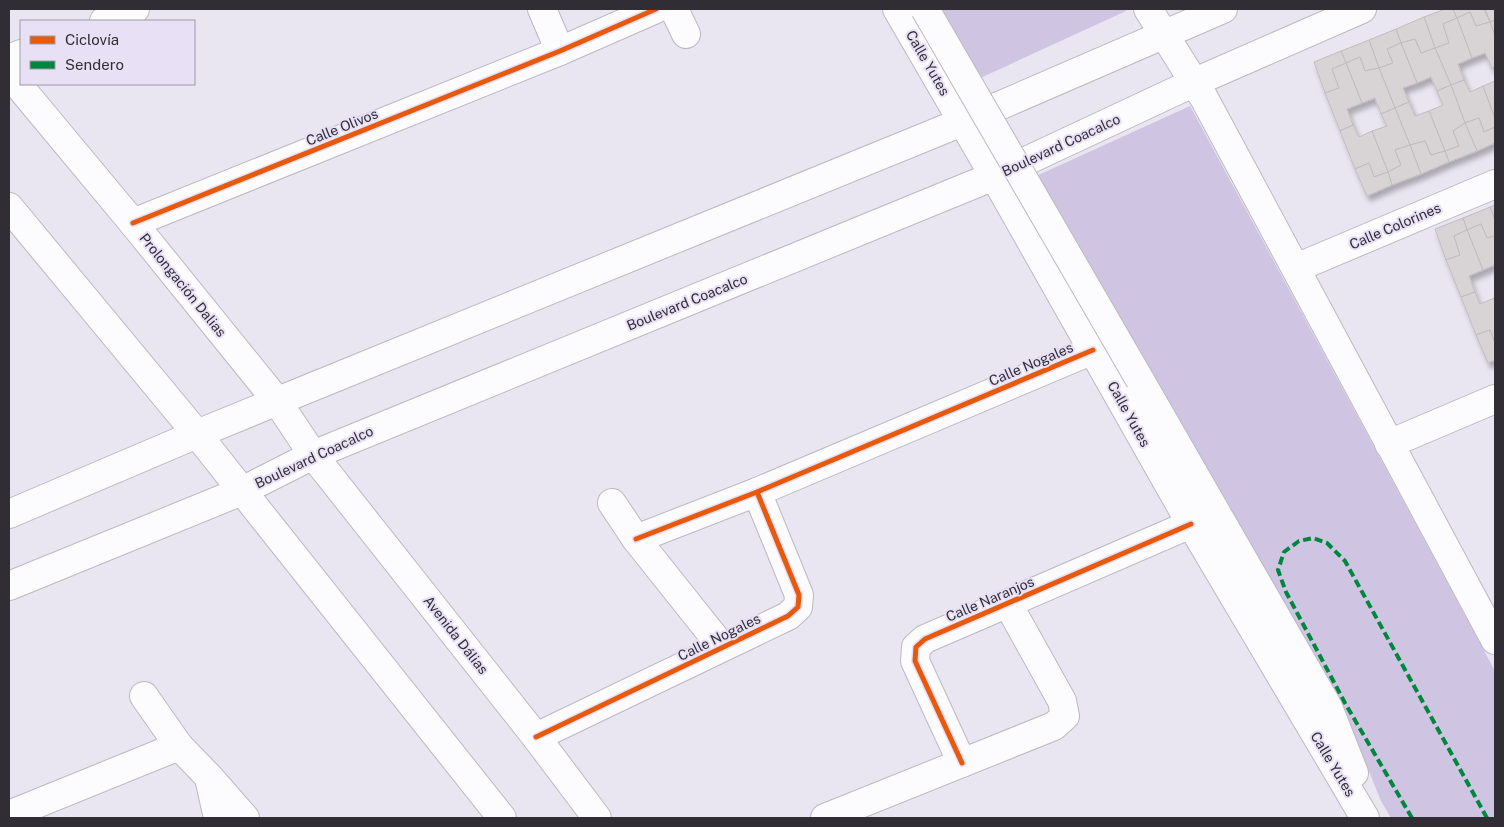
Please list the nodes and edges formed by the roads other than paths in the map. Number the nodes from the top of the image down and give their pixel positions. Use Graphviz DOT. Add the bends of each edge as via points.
graph roads {
  1 [pos="135,9"];
  2 [pos="542,9"];
  3 [pos="656,9"];
  4 [pos="674,9"];
  5 [pos="897,9"];
  6 [pos="925,9"];
  7 [pos="1148,9"];
  8 [pos="1223,9"];
  9 [pos="1362,9"];
  10 [pos="107,20"];
  11 [pos="686,34"];
  12 [pos="1164,34"];
  13 [pos="560,51"];
  14 [pos="9,74"];
  15 [pos="1195,82"];
  16 [pos="962,122"];
  17 [pos="994,176"];
  18 [pos="1495,184"];
  19 [pos="9,207"];
  20 [pos="133,223"];
  21 [pos="1296,268"];
  22 [pos="1093,350"];
  23 [pos="1495,399"];
  24 [pos="277,401"];
  25 [pos="198,434"];
  26 [pos="1389,444"];
  27 [pos="313,455"];
  28 [pos="242,490"];
  29 [pos="756,492"];
  30 [pos="612,502"];
  31 [pos="9,514"];
  32 [pos="1191,524"];
  33 [pos="636,538"];
  34 [pos="9,586"];
  35 [pos="1008,604"];
  36 [pos="1492,627"];
  37 [pos="722,647"];
  38 [pos="144,696"];
  39 [pos="536,737"];
  40 [pos="179,746"];
  41 [pos="962,762"];
  42 [pos="209,776"];
  43 [pos="9,815"];
  44 [pos="218,818"];
  45 [pos="245,818"];
  46 [pos="502,818"];
  47 [pos="597,818"];
  48 [pos="825,818"];
  49 [pos="1365,818"];
  50 [pos="1372,818"];
  1 -- 10 [label="main road"];
  2 -- 13 [label="main road"];
  3 -- 13 [label="main road, Calle Olivos"];
  4 -- 11 [label="main road"];
  5 -- 16 [label="main road, Calle Yutes"];
  6 -- 50 [label="main road, Calle Yutes, bridge" via="1328,707"];
  7 -- 12 [label="main road"];
  8 -- 12 [label="main road"];
  9 -- 15 [label="main road, Boulevard Coacalco"];
  12 -- 15 [label="main road"];
  12 -- 16 [label="main road"];
  13 -- 20 [label="main road, Calle Olivos"];
  14 -- 20 [label="main road, Prolongación Dalias"];
  15 -- 17 [label="main road, Boulevard Coacalco"];
  15 -- 21 [label="main road"];
  16 -- 17 [label="main road, Calle Yutes"];
  16 -- 24 [label="main road"];
  17 -- 22 [label="main road, Calle Yutes"];
  17 -- 27 [label="main road, Boulevard Coacalco"];
  18 -- 21 [label="main road, Calle Colorines"];
  19 -- 25 [label="main road"];
  20 -- 24 [label="main road, Prolongación Dalias"];
  21 -- 26 [label="main road"];
  22 -- 29 [label="main road, Calle Nogales"];
  22 -- 32 [label="main road, Calle Yutes"];
  23 -- 26 [label="main road"];
  24 -- 25 [label="main road"];
  24 -- 27 [label="main road, Prolongación Dalias"];
  25 -- 28 [label="main road"];
  25 -- 31 [label="main road"];
  26 -- 36 [label="main road"];
  27 -- 28 [label="main road, Boulevard Coacalco"];
  27 -- 39 [label="main road, Avenida Dálias"];
  28 -- 34 [label="main road, Boulevard Coacalco"];
  28 -- 46 [label="main road"];
  29 -- 33 [label="main road, Calle Nogales"];
  29 -- 37 [label="main road, Calle Nogales" via="799,595 798,607 788,616"];
  30 -- 33 [label="main road, Calle Nogales"];
  32 -- 35 [label="main road, Calle Naranjos"];
  32 -- 49 [label="main road, Calle Yutes"];
  33 -- 37 [label="main road, Calle Nogales"];
  35 -- 41 [label="main road, Calle Naranjos" via="925,638 916,647 915,660"];
  35 -- 41 [label="main road" via="1062,701 1065,716 1054,726"];
  37 -- 39 [label="main road, Calle Nogales"];
  38 -- 40 [label="main road"];
  39 -- 47 [label="main road, Avenida Dálias"];
  40 -- 42 [label="main road"];
  40 -- 43 [label="main road"];
  41 -- 48 [label="main road"];
  42 -- 44 [label="main road"];
  42 -- 45 [label="main road"];
}
